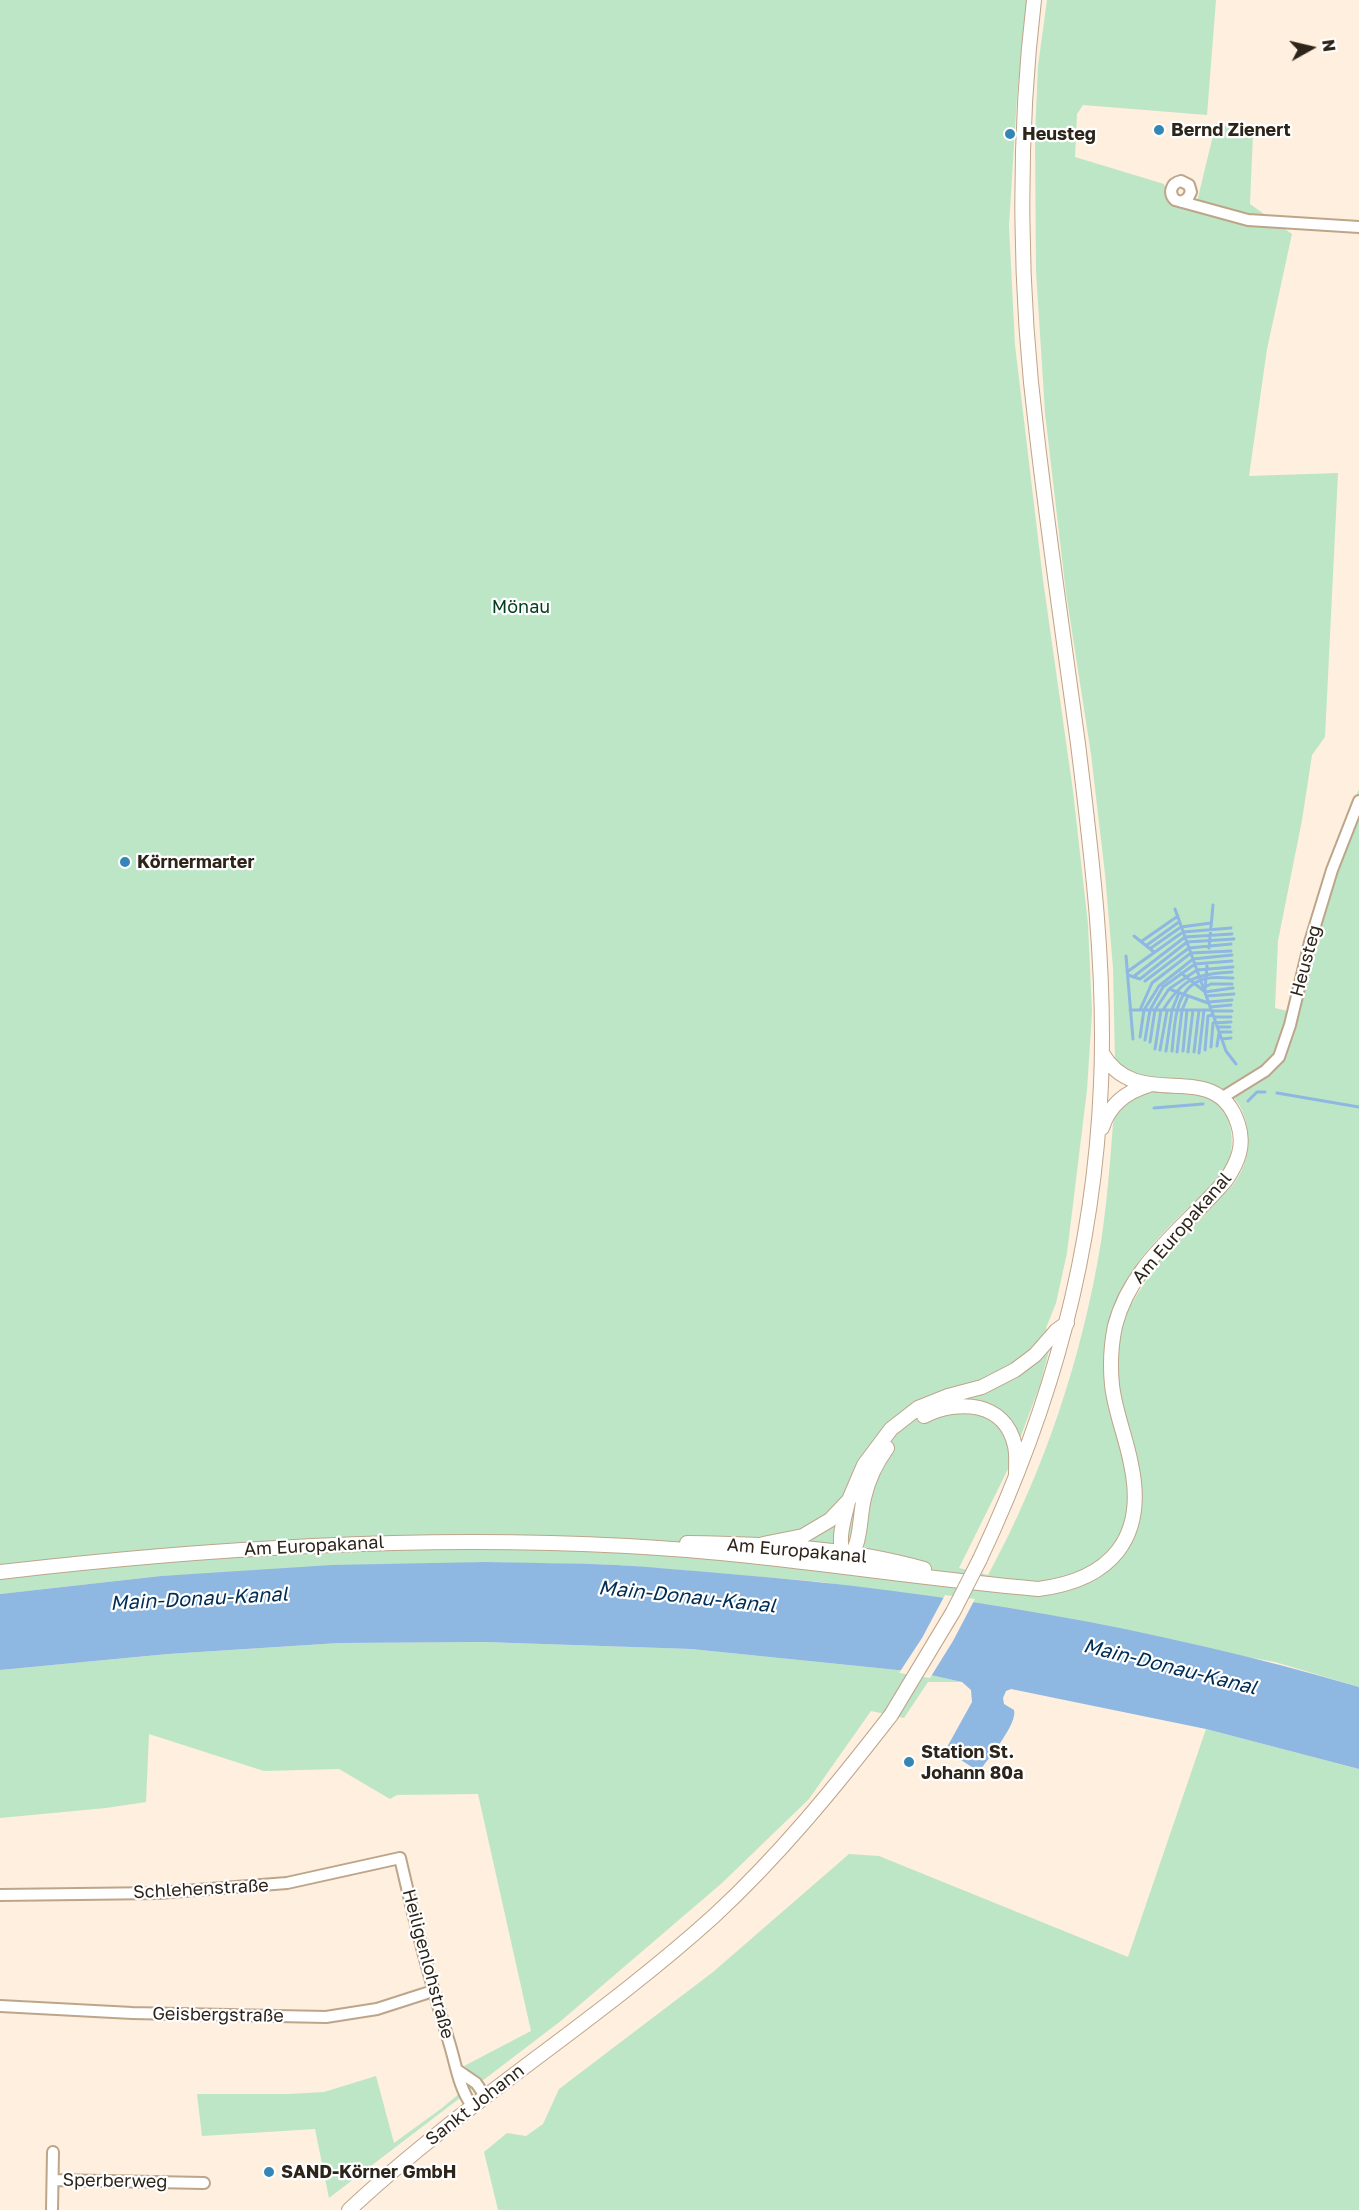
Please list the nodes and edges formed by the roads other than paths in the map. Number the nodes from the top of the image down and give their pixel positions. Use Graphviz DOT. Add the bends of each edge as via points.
graph roads {
  1 [pos="1034,0"];
  2 [pos="1182,201"];
  3 [pos="1359,227"];
  4 [pos="1359,801"];
  5 [pos="1102,1053"];
  6 [pos="1149,1085"];
  7 [pos="1223,1097"];
  8 [pos="1098,1131"];
  9 [pos="1067,1323"];
  10 [pos="1016,1479"];
  11 [pos="849,1500"];
  12 [pos="763,1544"];
  13 [pos="629,1546"];
  14 [pos="847,1560"];
  15 [pos="0,1572"];
  16 [pos="400,1858"];
  17 [pos="0,1895"];
  18 [pos="433,1991"];
  19 [pos="0,2006"];
  20 [pos="458,2070"];
  21 [pos="485,2096"];
  22 [pos="472,2106"];
  23 [pos="52,2152"];
  24 [pos="53,2180"];
  25 [pos="204,2183"];
  26 [pos="52,2210"];
  27 [pos="349,2210"];
  1 -- 5 [label="main road, Sankt Johann" via="1024,105 1027,341 1089,839 1101,974"];
  2 -- 3 [label="street" via="1248,220"];
  4 -- 7 [label="street, Heusteg" via="1332,870 1279,1057 1265,1071"];
  5 -- 6 [label="main road" via="1119,1074"];
  5 -- 8 [label="main road, Sankt Johann"];
  6 -- 7 [label="main road" via="1202,1088"];
  6 -- 8 [label="main road" via="1117,1101"];
  7 -- 14 [label="main road, Am Europakanal" via="1236,1117 1241,1135 1236,1164 1218,1190 1143,1266 1123,1302 1115,1327 1112,1386 1134,1487 1133,1509 1120,1549 1087,1577 1038,1589"];
  8 -- 9 [label="main road, Sankt Johann" via="1085,1234"];
  9 -- 10 [label="main road, Sankt Johann" via="1049,1388"];
  9 -- 11 [label="main road" via="1035,1356 1015,1370 982,1387 918,1408 891,1429 864,1465"];
  10 -- 14 [label="main road" via="1015,1446 1005,1424 993,1414 962,1405 928,1414 904,1429 878,1463"];
  10 -- 21 [label="main road, Sankt Johann, bridge" via="953,1612 891,1715 825,1799 770,1861 690,1936"];
  11 -- 12 [label="main road" via="830,1520 803,1536"];
  11 -- 14 [label="main road" via="842,1528"];
  12 -- 13 [label="main road, Am Europakanal"];
  12 -- 14 [label="main road, Am Europakanal"];
  13 -- 14 [label="main road, Am Europakanal"];
  13 -- 15 [label="main road, Am Europakanal" via="509,1542 329,1544 198,1552"];
  16 -- 17 [label="street, Schlehenstraße" via="287,1883 158,1893"];
  16 -- 18 [label="street, Heiligenlohstraße"];
  18 -- 19 [label="street, Geisbergstraße" via="377,2009 326,2017"];
  18 -- 20 [label="street, Heiligenlohstraße"];
  20 -- 21 [label="street" via="476,2083"];
  20 -- 22 [label="street, Heiligenlohstraße" via="461,2087"];
  21 -- 22 [label="main road, Sankt Johann"];
  22 -- 27 [label="main road, Sankt Johann"];
  23 -- 24 [label="street, Sperberweg"];
  24 -- 25 [label="street, Sperberweg"];
  24 -- 26 [label="street"];
}
